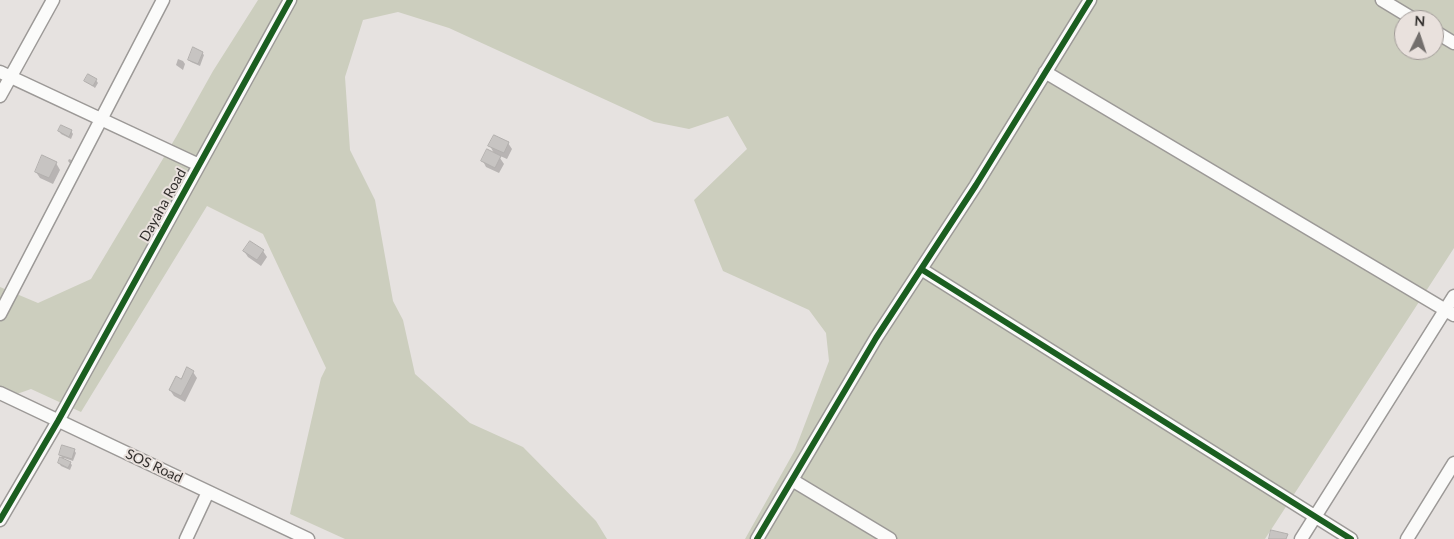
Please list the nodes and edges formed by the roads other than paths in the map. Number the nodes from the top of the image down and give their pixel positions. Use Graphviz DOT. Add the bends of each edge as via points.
graph roads {
  1 [pos="53,0"];
  2 [pos="163,0"];
  3 [pos="290,0"];
  4 [pos="1090,0"];
  5 [pos="1382,0"];
  6 [pos="1398,10"];
  7 [pos="1045,72"];
  8 [pos="5,74"];
  9 [pos="0,96"];
  10 [pos="199,165"];
  11 [pos="921,269"];
  12 [pos="1454,296"];
  13 [pos="1450,313"];
  14 [pos="0,314"];
  15 [pos="0,393"];
  16 [pos="58,421"];
  17 [pos="1454,463"];
  18 [pos="792,480"];
  19 [pos="208,492"];
  20 [pos="1316,516"];
  21 [pos="0,520"];
  22 [pos="293,536"];
  23 [pos="186,539"];
  24 [pos="308,539"];
  25 [pos="757,539"];
  26 [pos="890,539"];
  27 [pos="1302,539"];
  28 [pos="1351,539"];
  29 [pos="1407,539"];
  1 -- 8 [label="street"];
  2 -- 14 [label="street"];
  3 -- 10 [label="street, Dayaha Road"];
  4 -- 7 [label="street"];
  5 -- 6 [label="street"];
  7 -- 11 [label="street"];
  7 -- 13 [label="street"];
  8 -- 9 [label="street"];
  8 -- 10 [label="street"];
  10 -- 16 [label="street, Dayaha Road"];
  11 -- 18 [label="street"];
  11 -- 20 [label="street"];
  12 -- 13 [label="street"];
  13 -- 20 [label="street"];
  15 -- 16 [label="street, SOS Road"];
  16 -- 19 [label="street, SOS Road"];
  16 -- 21 [label="street, Dayaha Road"];
  17 -- 29 [label="street"];
  18 -- 25 [label="street"];
  18 -- 26 [label="street"];
  19 -- 22 [label="street, SOS Road"];
  19 -- 23 [label="street"];
  20 -- 27 [label="street"];
  20 -- 28 [label="street"];
  22 -- 24 [label="street, SOS Road"];
}
